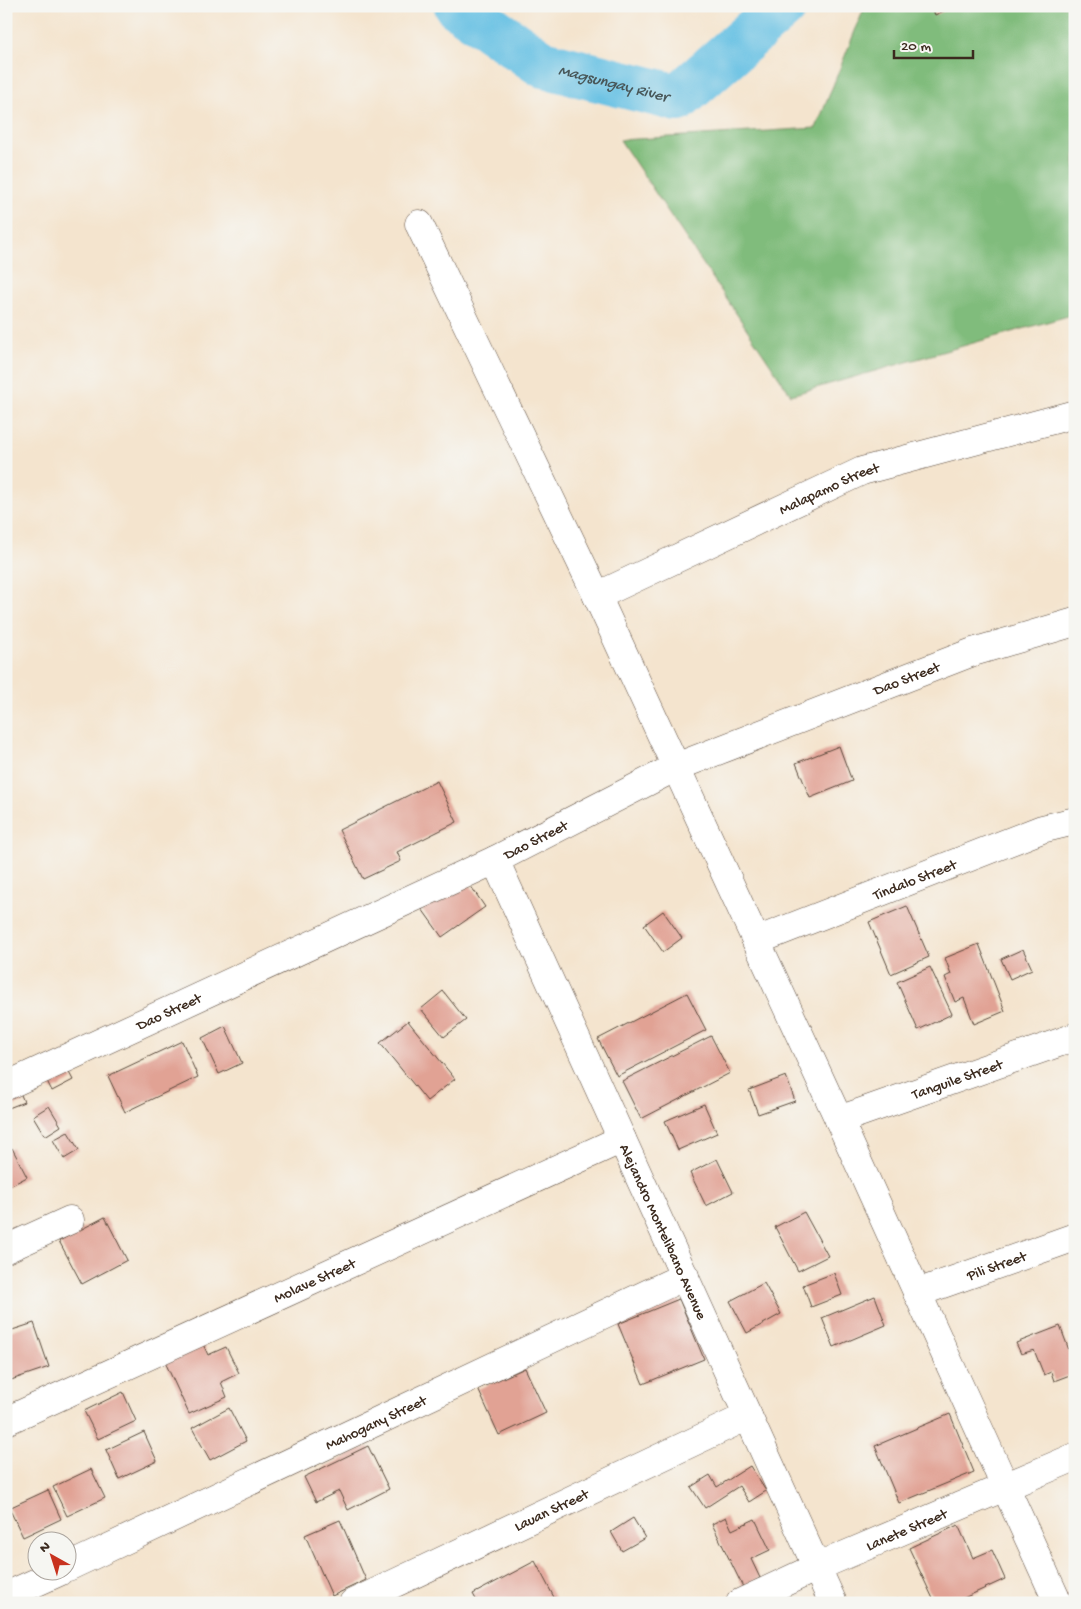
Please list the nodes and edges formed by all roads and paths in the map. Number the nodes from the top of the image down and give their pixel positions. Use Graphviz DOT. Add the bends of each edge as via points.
graph roads {
  1 [pos="418,224"];
  2 [pos="1075,414"];
  3 [pos="597,596"];
  4 [pos="1075,622"];
  5 [pos="676,767"];
  6 [pos="1075,821"];
  7 [pos="495,860"];
  8 [pos="756,941"];
  9 [pos="1075,1037"];
  10 [pos="6,1086"];
  11 [pos="839,1120"];
  12 [pos="622,1139"];
  13 [pos="70,1220"];
  14 [pos="1075,1237"];
  15 [pos="6,1249"];
  16 [pos="685,1276"];
  17 [pos="917,1293"];
  18 [pos="748,1416"];
  19 [pos="6,1421"];
  20 [pos="1075,1457"];
  21 [pos="1006,1486"];
  22 [pos="78,1562"];
  23 [pos="817,1567"];
  24 [pos="37,1582"];
  25 [pos="6,1596"];
  26 [pos="353,1603"];
  27 [pos="740,1603"];
  28 [pos="833,1603"];
  29 [pos="1058,1603"];
  1 -- 3 [label="street"];
  2 -- 3 [label="street, Malapamo Street" via="862,471"];
  3 -- 5 [label="street"];
  4 -- 5 [label="street, Dao Street" via="973,652"];
  5 -- 7 [label="street, Dao Street"];
  5 -- 8 [label="street"];
  6 -- 8 [label="street, Tindalo Street" via="1042,829"];
  7 -- 10 [label="street, Dao Street"];
  7 -- 12 [label="street, Alejandro Montelibano Avenue"];
  8 -- 11 [label="street"];
  9 -- 11 [label="street, Tanguile Street"];
  11 -- 17 [label="street"];
  12 -- 16 [label="street, Alejandro Montelibano Avenue"];
  12 -- 19 [label="street, Molave Street"];
  13 -- 15 [label="street"];
  14 -- 17 [label="street, Pili Street"];
  16 -- 18 [label="street, Alejandro Montelibano Avenue"];
  16 -- 22 [label="street, Mahogany Street"];
  17 -- 21 [label="street"];
  18 -- 23 [label="street, Alejandro Montelibano Avenue"];
  18 -- 26 [label="street, Lauan Street"];
  20 -- 21 [label="street, Lanete Street"];
  21 -- 23 [label="street, Lanete Street"];
  21 -- 29 [label="street"];
  23 -- 27 [label="street, Lanete Street"];
  23 -- 28 [label="street, Alejandro Montelibano Avenue"];
  24 -- 25 [label="street"];
}
